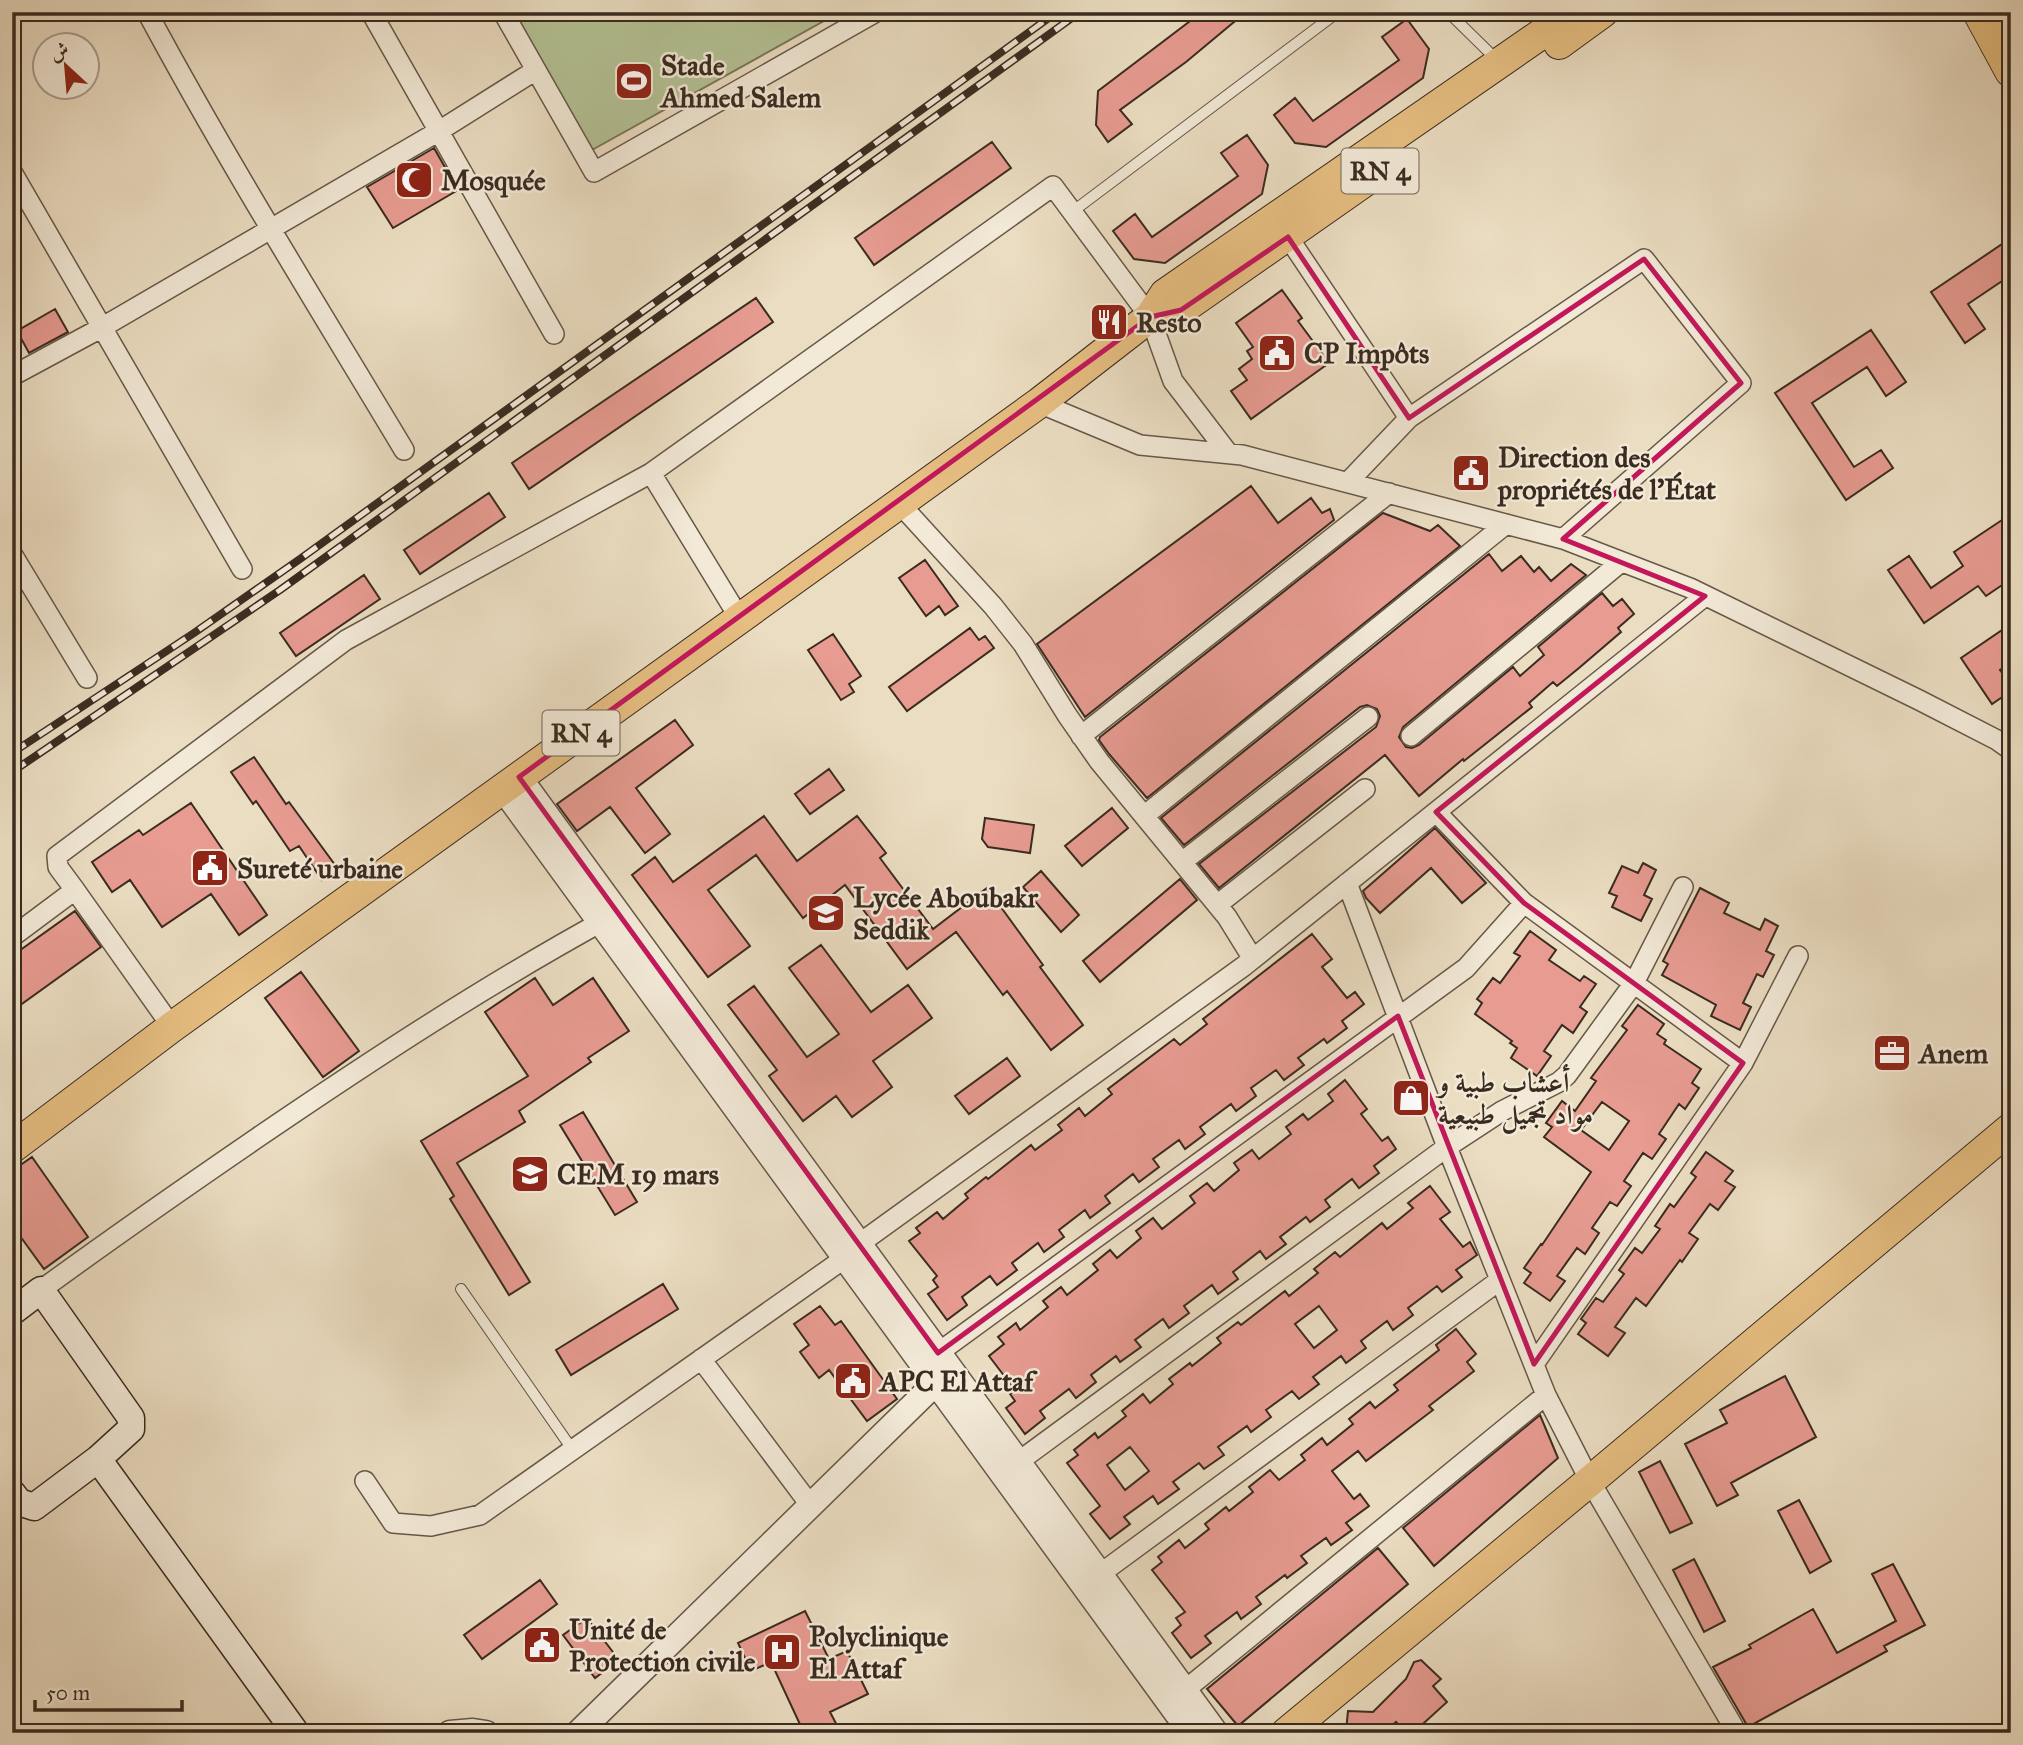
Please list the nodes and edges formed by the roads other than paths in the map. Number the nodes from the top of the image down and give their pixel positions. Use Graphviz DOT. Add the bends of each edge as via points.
graph roads {
  1 [pos="147,12"];
  2 [pos="371,12"];
  3 [pos="503,12"];
  4 [pos="876,12"];
  5 [pos="1338,12"];
  6 [pos="1448,12"];
  7 [pos="1573,12"];
  8 [pos="1603,12"];
  9 [pos="1979,12"];
  10 [pos="2007,12"];
  11 [pos="2011,18"];
  12 [pos="1501,63"];
  13 [pos="536,70"];
  14 [pos="2011,71"];
  15 [pos="439,131"];
  16 [pos="12,173"];
  17 [pos="1072,212"];
  18 [pos="270,227"];
  19 [pos="1288,237"];
  20 [pos="1150,317"];
  21 [pos="101,327"];
  22 [pos="554,334"];
  23 [pos="12,376"];
  24 [pos="1039,403"];
  25 [pos="1409,418"];
  26 [pos="404,450"];
  27 [pos="1228,453"];
  28 [pos="651,473"];
  29 [pos="1348,482"];
  30 [pos="1389,493"];
  31 [pos="900,504"];
  32 [pos="1506,524"];
  33 [pos="1563,539"];
  34 [pos="12,554"];
  35 [pos="1620,562"];
  36 [pos="242,569"];
  37 [pos="1705,596"];
  38 [pos="740,619"];
  39 [pos="87,678"];
  40 [pos="1368,717"];
  41 [pos="1081,736"];
  42 [pos="1410,736"];
  43 [pos="2011,750"];
  44 [pos="511,783"];
  45 [pos="1365,789"];
  46 [pos="1436,812"];
  47 [pos="1144,816"];
  48 [pos="1182,862"];
  49 [pos="1348,883"];
  50 [pos="1683,887"];
  51 [pos="75,890"];
  52 [pos="1524,903"];
  53 [pos="1217,905"];
  54 [pos="610,917"];
  55 [pos="12,937"];
  56 [pos="1798,956"];
  57 [pos="1253,959"];
  58 [pos="1634,984"];
  59 [pos="1398,1016"];
  60 [pos="172,1027"];
  61 [pos="1743,1063"];
  62 [pos="2011,1128"];
  63 [pos="1447,1147"];
  64 [pos="12,1148"];
  65 [pos="852,1251"];
  66 [pos="1500,1280"];
  67 [pos="461,1289"];
  68 [pos="40,1290"];
  69 [pos="12,1312"];
  70 [pos="701,1359"];
  71 [pos="1534,1364"];
  72 [pos="946,1377"];
  73 [pos="1546,1395"];
  74 [pos="572,1449"];
  75 [pos="98,1459"];
  76 [pos="1018,1462"];
  77 [pos="365,1481"];
  78 [pos="1590,1481"];
  79 [pos="12,1493"];
  80 [pos="811,1506"];
  81 [pos="1100,1574"];
  82 [pos="1185,1690"];
  83 [pos="296,1733"];
  84 [pos="450,1733"];
  85 [pos="486,1733"];
  86 [pos="578,1733"];
  87 [pos="602,1733"];
  88 [pos="1191,1733"];
  89 [pos="1216,1733"];
  90 [pos="1286,1733"];
  91 [pos="1737,1733"];
  1 -- 18 [label="street"];
  2 -- 15 [label="street"];
  3 -- 13 [label="street"];
  4 -- 13 [label="street" via="594,172"];
  5 -- 17 [label="lane"];
  6 -- 12 [label="lane"];
  7 -- 12 [label="main road, RN 4"];
  8 -- 19 [label="main road, RN 4"];
  9 -- 14 [label="highway"];
  10 -- 11 [label="highway"];
  12 -- 20 [label="main road, RN 4" via="1165,294"];
  13 -- 15 [label="street"];
  15 -- 18 [label="street"];
  15 -- 22 [label="street"];
  16 -- 21 [label="street"];
  17 -- 20 [label="street"];
  17 -- 28 [label="street" via="1053,186"];
  18 -- 21 [label="street"];
  18 -- 26 [label="street"];
  19 -- 20 [label="main road, RN 4" via="1181,310"];
  19 -- 25 [label="street"];
  20 -- 24 [label="main road, RN 4"];
  20 -- 27 [label="street" via="1173,381"];
  21 -- 23 [label="street"];
  21 -- 36 [label="street"];
  24 -- 27 [label="street" via="1140,445"];
  24 -- 31 [label="main road, RN 4"];
  25 -- 29 [label="street"];
  25 -- 33 [label="street" via="1644,259 1741,383"];
  27 -- 29 [label="street"];
  28 -- 38 [label="street"];
  28 -- 51 [label="street" via="346,640 57,856 58,867"];
  29 -- 30 [label="street"];
  30 -- 32 [label="street"];
  30 -- 41 [label="street"];
  31 -- 38 [label="main road, RN 4"];
  31 -- 41 [label="street" via="1023,644"];
  32 -- 33 [label="street"];
  32 -- 47 [label="street"];
  33 -- 35 [label="street"];
  34 -- 39 [label="street"];
  35 -- 37 [label="street"];
  35 -- 42 [label="street"];
  37 -- 43 [label="street" via="1919,699"];
  37 -- 46 [label="street"];
  38 -- 44 [label="main road, RN 4"];
  40 -- 48 [label="street"];
  41 -- 47 [label="street"];
  44 -- 54 [label="street"];
  44 -- 60 [label="main road, RN 4"];
  45 -- 53 [label="street"];
  46 -- 49 [label="street"];
  46 -- 52 [label="street"];
  47 -- 48 [label="street"];
  48 -- 53 [label="street"];
  49 -- 57 [label="street"];
  49 -- 59 [label="street"];
  50 -- 58 [label="street"];
  51 -- 55 [label="street"];
  51 -- 60 [label="street"];
  52 -- 58 [label="street"];
  52 -- 59 [label="street" via="1466,968"];
  53 -- 57 [label="street"];
  54 -- 65 [label="street"];
  54 -- 68 [label="street" via="386,1051"];
  56 -- 61 [label="street"];
  57 -- 65 [label="street"];
  58 -- 61 [label="street"];
  58 -- 63 [label="street" via="1567,1076"];
  59 -- 63 [label="street"];
  59 -- 72 [label="street"];
  60 -- 64 [label="main road, RN 4"];
  61 -- 71 [label="street"];
  62 -- 78 [label="main road"];
  63 -- 66 [label="street"];
  63 -- 76 [label="street"];
  65 -- 70 [label="street"];
  65 -- 72 [label="street"];
  66 -- 71 [label="street"];
  66 -- 81 [label="street"];
  67 -- 74 [label="lane"];
  68 -- 69 [label="main road"];
  68 -- 75 [label="main road" via="131,1418 131,1429"];
  70 -- 74 [label="street"];
  70 -- 80 [label="street"];
  71 -- 73 [label="street"];
  72 -- 76 [label="street"];
  72 -- 80 [label="street"];
  72 -- 87 [label="street"];
  72 -- 88 [label="street"];
  73 -- 78 [label="street"];
  73 -- 82 [label="street"];
  74 -- 77 [label="street" via="480,1516 431,1526 393,1523"];
  75 -- 79 [label="main road" via="34,1507 19,1502"];
  75 -- 83 [label="main road"];
  76 -- 81 [label="street"];
  78 -- 90 [label="main road"];
  78 -- 91 [label="street"];
  80 -- 86 [label="street"];
  81 -- 82 [label="street"];
  82 -- 89 [label="street"];
  84 -- 85 [label="street"];
}
